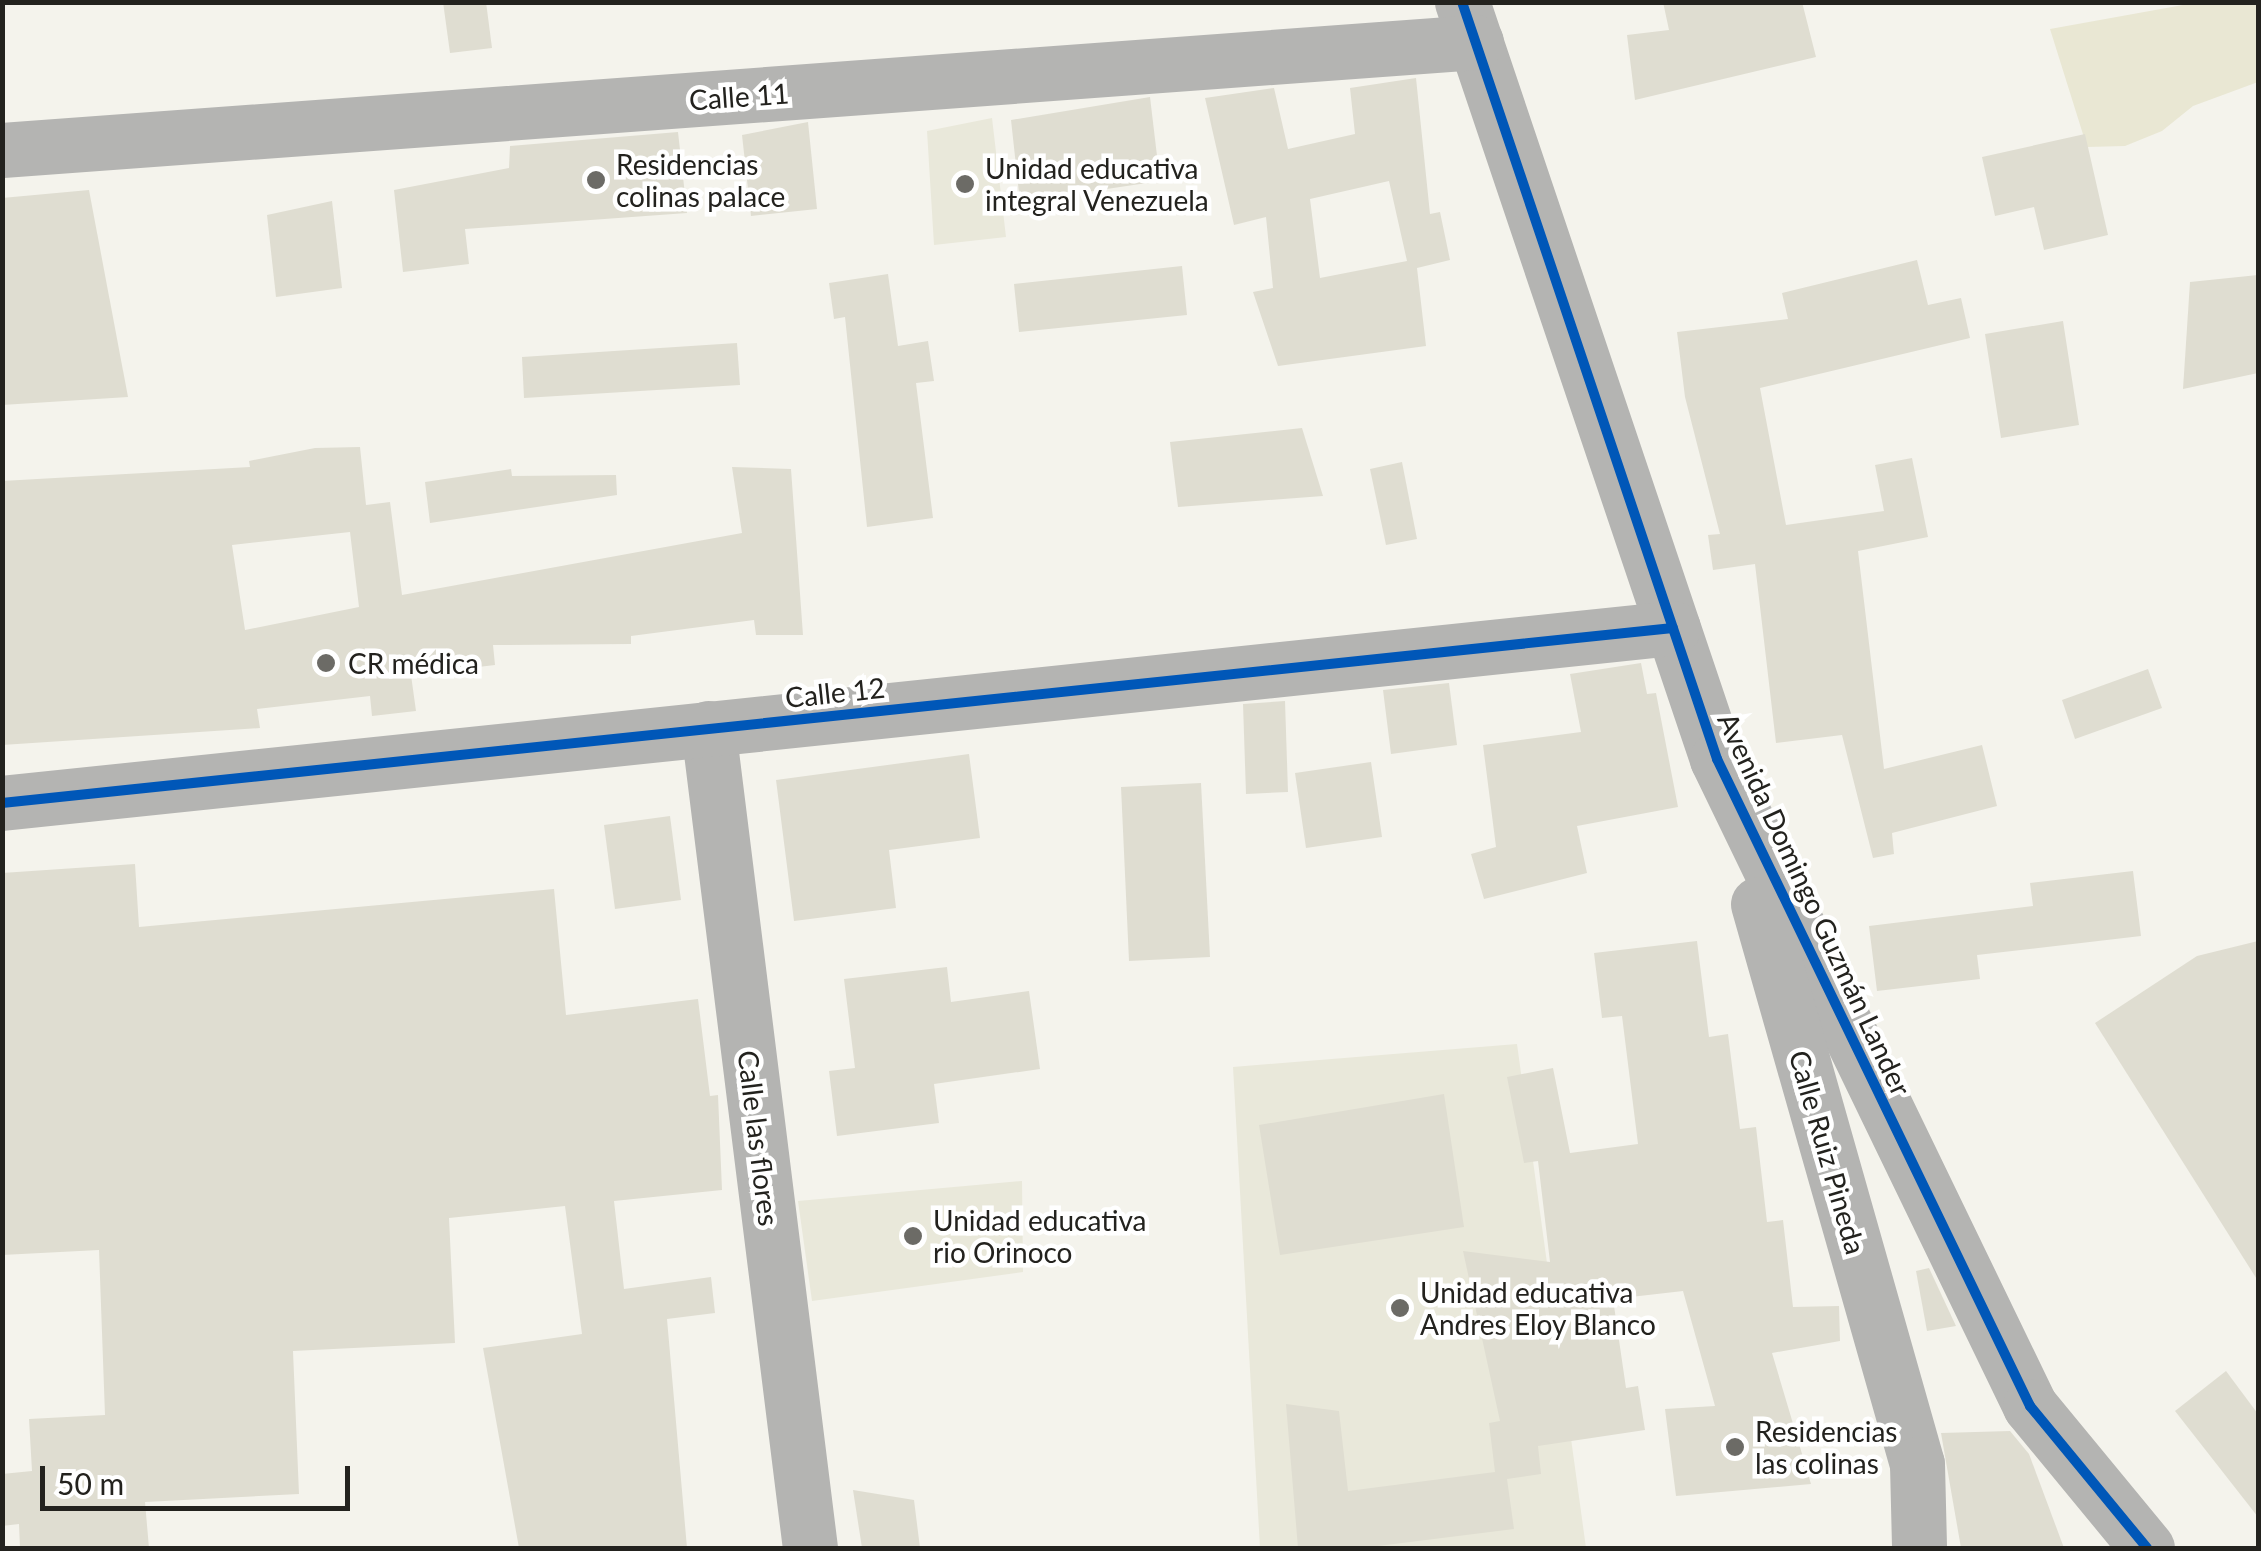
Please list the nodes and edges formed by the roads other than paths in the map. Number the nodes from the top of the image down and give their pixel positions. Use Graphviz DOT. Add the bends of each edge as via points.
graph roads {
  1 [pos="1469,22"];
  2 [pos="2,150"];
  3 [pos="1673,628"];
  4 [pos="708,728"];
  5 [pos="1716,758"];
  6 [pos="2,804"];
  7 [pos="810,1548"];
  8 [pos="1920,1548"];
  9 [pos="2147,1548"];
  1 -- 2 [label="street, Calle 11"];
  1 -- 3 [label="street, Avenida Domingo Guzmán Lander"];
  3 -- 4 [label="street, Calle 12"];
  3 -- 5 [label="street, Avenida Domingo Guzmán Lander"];
  4 -- 6 [label="street, Calle 12"];
  4 -- 7 [label="street, Calle las flores"];
  5 -- 8 [label="street, Calle Ruiz Pineda" via="1917,1464"];
  5 -- 9 [label="street, Avenida Domingo Guzmán Lander" via="2030,1406"];
}
